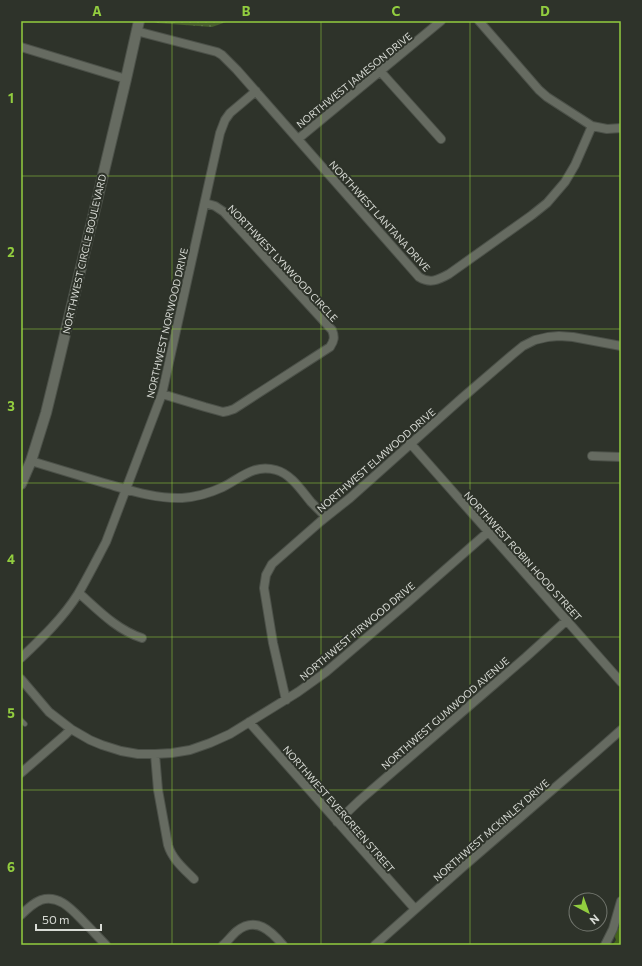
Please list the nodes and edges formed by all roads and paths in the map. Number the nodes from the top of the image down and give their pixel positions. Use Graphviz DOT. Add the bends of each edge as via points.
graph roads {
  1 [pos="139,21"];
  2 [pos="441,21"];
  3 [pos="479,21"];
  4 [pos="136,31"];
  5 [pos="21,47"];
  6 [pos="380,71"];
  7 [pos="126,79"];
  8 [pos="256,91"];
  9 [pos="592,126"];
  10 [pos="621,128"];
  11 [pos="298,139"];
  12 [pos="441,139"];
  13 [pos="205,203"];
  14 [pos="621,346"];
  15 [pos="162,394"];
  16 [pos="410,443"];
  17 [pos="592,456"];
  18 [pos="621,457"];
  19 [pos="31,461"];
  20 [pos="21,484"];
  21 [pos="126,489"];
  22 [pos="326,518"];
  23 [pos="488,532"];
  24 [pos="79,593"];
  25 [pos="567,620"];
  26 [pos="142,638"];
  27 [pos="21,658"];
  28 [pos="21,680"];
  29 [pos="621,682"];
  30 [pos="286,700"];
  31 [pos="21,720"];
  32 [pos="249,722"];
  33 [pos="25,724"];
  34 [pos="71,728"];
  35 [pos="621,730"];
  36 [pos="155,754"];
  37 [pos="21,773"];
  38 [pos="337,822"];
  39 [pos="194,879"];
  40 [pos="621,901"];
  41 [pos="415,910"];
  42 [pos="21,915"];
  43 [pos="106,945"];
  44 [pos="223,945"];
  45 [pos="283,945"];
  46 [pos="375,945"];
  47 [pos="605,945"];
  1 -- 4 [label="main road, NORTHWEST CIRCLE BOULEVARD"];
  2 -- 6 [label="street, NORTHWEST JAMESON DRIVE"];
  3 -- 9 [label="street" via="539,90"];
  4 -- 7 [label="main road, NORTHWEST CIRCLE BOULEVARD"];
  4 -- 8 [label="street, NORTHWEST LANTANA DRIVE" via="217,52"];
  5 -- 7 [label="street"];
  6 -- 11 [label="street, NORTHWEST JAMESON DRIVE"];
  6 -- 12 [label="street"];
  7 -- 19 [label="main road, NORTHWEST CIRCLE BOULEVARD" via="46,413"];
  8 -- 11 [label="street, NORTHWEST LANTANA DRIVE"];
  8 -- 13 [label="street, NORTHWEST NORWOOD DRIVE" via="230,112 225,120 218,140"];
  9 -- 10 [label="street"];
  9 -- 11 [label="street, NORTHWEST LANTANA DRIVE" via="575,165 565,182 547,203 448,274 434,281 420,277"];
  13 -- 15 [label="street, NORTHWEST NORWOOD DRIVE"];
  13 -- 15 [label="street, NORTHWEST LYNWOOD CIRCLE" via="224,212 291,284 332,330 334,342 330,347 228,411 223,412"];
  14 -- 16 [label="street, NORTHWEST ELMWOOD DRIVE" via="559,336 535,340 512,355"];
  15 -- 21 [label="street, NORTHWEST NORWOOD DRIVE"];
  16 -- 22 [label="street, NORTHWEST ELMWOOD DRIVE"];
  16 -- 23 [label="street, NORTHWEST ROBIN HOOD STREET"];
  17 -- 18 [label="street"];
  19 -- 20 [label="main road, NORTHWEST CIRCLE BOULEVARD"];
  19 -- 21 [label="street"];
  21 -- 22 [label="street" via="181,498 210,492 247,472 267,468 277,470 292,479"];
  21 -- 24 [label="street, NORTHWEST NORWOOD DRIVE" via="106,542"];
  22 -- 30 [label="street, NORTHWEST ELMWOOD DRIVE" via="272,564 264,581 269,622"];
  23 -- 25 [label="street, NORTHWEST ROBIN HOOD STREET"];
  23 -- 30 [label="street, NORTHWEST FIRWOOD DRIVE" via="326,672"];
  24 -- 26 [label="street" via="116,625"];
  24 -- 27 [label="street, NORTHWEST NORWOOD DRIVE" via="41,640"];
  25 -- 29 [label="street, NORTHWEST ROBIN HOOD STREET"];
  25 -- 38 [label="street, NORTHWEST GUMWOOD AVENUE"];
  28 -- 34 [label="street, NORTHWEST FIRWOOD DRIVE" via="49,712"];
  30 -- 32 [label="street, NORTHWEST FIRWOOD DRIVE"];
  31 -- 33 [label="lane"];
  32 -- 36 [label="street, NORTHWEST FIRWOOD DRIVE" via="230,734 190,750"];
  32 -- 38 [label="street, NORTHWEST EVERGREEN STREET"];
  34 -- 36 [label="street, NORTHWEST FIRWOOD DRIVE" via="90,740 121,751"];
  34 -- 37 [label="street"];
  35 -- 41 [label="street, NORTHWEST MCKINLEY DRIVE"];
  36 -- 39 [label="street" via="158,790 168,845 175,859"];
  38 -- 41 [label="street, NORTHWEST EVERGREEN STREET"];
  40 -- 47 [label="street" via="613,929"];
  41 -- 46 [label="street, NORTHWEST MCKINLEY DRIVE"];
  42 -- 43 [label="street" via="41,900 58,900 72,909"];
  44 -- 45 [label="street" via="244,927 252,925 266,928"];
}
